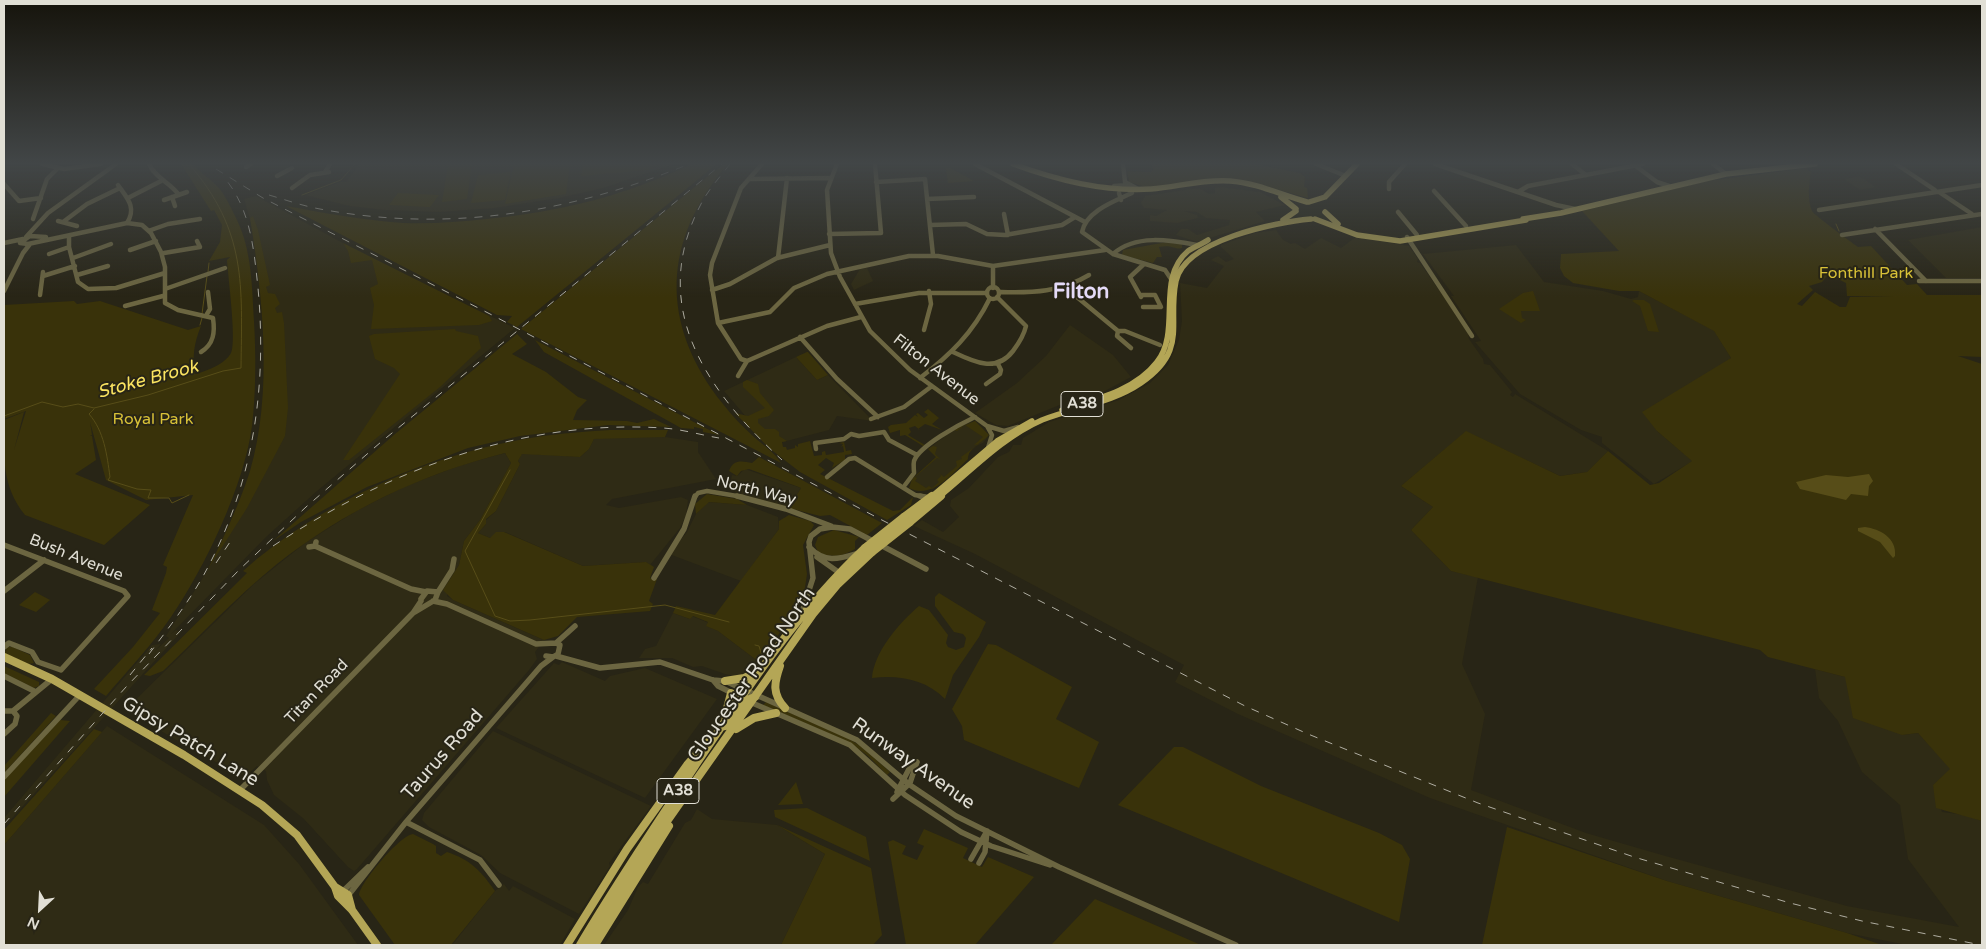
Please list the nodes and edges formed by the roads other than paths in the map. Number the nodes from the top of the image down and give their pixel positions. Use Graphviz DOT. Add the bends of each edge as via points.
graph roads {
  1 [pos="37,208"];
  2 [pos="55,208"];
  3 [pos="81,208"];
  4 [pos="132,208"];
  5 [pos="732,208"];
  6 [pos="784,208"];
  7 [pos="828,208"];
  8 [pos="879,208"];
  9 [pos="928,208"];
  10 [pos="1059,208"];
  11 [pos="1104,208"];
  12 [pos="1324,208"];
  13 [pos="1451,208"];
  14 [pos="1560,208"];
  15 [pos="1572,208"];
  16 [pos="1830,208"];
  17 [pos="1963,208"];
  18 [pos="1576,209"];
  19 [pos="1296,210"];
  20 [pos="1819,210"];
  21 [pos="1398,212"];
  22 [pos="1564,212"];
  23 [pos="1004,214"];
  24 [pos="1982,214"];
  25 [pos="1973,215"];
  26 [pos="1075,217"];
  27 [pos="197,218"];
  28 [pos="1313,218"];
  29 [pos="33,219"];
  30 [pos="1085,222"];
  31 [pos="127,223"];
  32 [pos="1494,224"];
  33 [pos="930,225"];
  34 [pos="77,226"];
  35 [pos="1468,226"];
  36 [pos="1480,227"];
  37 [pos="33,228"];
  38 [pos="1875,229"];
  39 [pos="151,230"];
  40 [pos="829,234"];
  41 [pos="1008,235"];
  42 [pos="1842,235"];
  43 [pos="33,236"];
  44 [pos="69,236"];
  45 [pos="1419,237"];
  46 [pos="25,238"];
  47 [pos="52,238"];
  48 [pos="1410,240"];
  49 [pos="156,241"];
  50 [pos="197,241"];
  51 [pos="4,243"];
  52 [pos="31,243"];
  53 [pos="21,244"];
  54 [pos="111,244"];
  55 [pos="207,245"];
  56 [pos="830,246"];
  57 [pos="1198,246"];
  58 [pos="69,247"];
  59 [pos="200,247"];
  60 [pos="130,250"];
  61 [pos="1105,250"];
  62 [pos="52,252"];
  63 [pos="23,253"];
  64 [pos="164,253"];
  65 [pos="1113,254"];
  66 [pos="933,255"];
  67 [pos="73,258"];
  68 [pos="778,258"];
  69 [pos="1144,264"];
  70 [pos="75,266"];
  71 [pos="108,266"];
  72 [pos="993,266"];
  73 [pos="225,268"];
  74 [pos="837,271"];
  75 [pos="165,272"];
  76 [pos="77,275"];
  77 [pos="1089,275"];
  78 [pos="1171,279"];
  79 [pos="1982,280"];
  80 [pos="1919,281"];
  81 [pos="1926,281"];
  82 [pos="43,287"];
  83 [pos="993,288"];
  84 [pos="1066,288"];
  85 [pos="36,289"];
  86 [pos="88,289"];
  87 [pos="165,289"];
  88 [pos="712,290"];
  89 [pos="4,291"];
  90 [pos="930,291"];
  91 [pos="83,292"];
  92 [pos="208,292"];
  93 [pos="984,292"];
  94 [pos="1001,292"];
  95 [pos="40,295"];
  96 [pos="163,296"];
  97 [pos="997,297"];
  98 [pos="990,298"];
  99 [pos="855,304"];
  100 [pos="126,306"];
  101 [pos="1143,307"];
  102 [pos="206,314"];
  103 [pos="862,317"];
  104 [pos="718,323"];
  105 [pos="924,330"];
  106 [pos="1118,331"];
  107 [pos="1472,336"];
  108 [pos="800,337"];
  109 [pos="1160,345"];
  110 [pos="1131,348"];
  111 [pos="201,352"];
  112 [pos="953,352"];
  113 [pos="747,361"];
  114 [pos="998,364"];
  115 [pos="738,376"];
  116 [pos="920,378"];
  117 [pos="993,380"];
  118 [pos="998,383"];
  119 [pos="986,384"];
  120 [pos="932,386"];
  121 [pos="878,417"];
  122 [pos="975,417"];
  123 [pos="871,419"];
  124 [pos="988,426"];
  125 [pos="1019,427"];
  126 [pos="1004,440"];
  127 [pos="815,444"];
  128 [pos="988,450"];
  129 [pos="848,455"];
  130 [pos="917,456"];
  131 [pos="855,458"];
  132 [pos="827,477"];
  133 [pos="905,485"];
  134 [pos="915,495"];
  135 [pos="929,498"];
  136 [pos="918,507"];
  137 [pos="815,519"];
  138 [pos="831,526"];
  139 [pos="818,531"];
  140 [pos="4,545"];
  141 [pos="313,545"];
  142 [pos="809,547"];
  143 [pos="866,551"];
  144 [pos="817,557"];
  145 [pos="454,559"];
  146 [pos="44,560"];
  147 [pos="926,569"];
  148 [pos="842,575"];
  149 [pos="654,578"];
  150 [pos="444,580"];
  151 [pos="412,589"];
  152 [pos="4,591"];
  153 [pos="427,591"];
  154 [pos="438,593"];
  155 [pos="421,600"];
  156 [pos="431,602"];
  157 [pos="447,604"];
  158 [pos="413,613"];
  159 [pos="800,615"];
  160 [pos="575,626"];
  161 [pos="536,644"];
  162 [pos="549,645"];
  163 [pos="559,646"];
  164 [pos="4,647"];
  165 [pos="550,655"];
  166 [pos="4,657"];
  167 [pos="783,658"];
  168 [pos="571,659"];
  169 [pos="761,669"];
  170 [pos="4,676"];
  171 [pos="52,678"];
  172 [pos="713,680"];
  173 [pos="725,681"];
  174 [pos="36,692"];
  175 [pos="731,693"];
  176 [pos="79,696"];
  177 [pos="757,696"];
  178 [pos="746,698"];
  179 [pos="785,708"];
  180 [pos="4,711"];
  181 [pos="13,711"];
  182 [pos="776,713"];
  183 [pos="720,728"];
  184 [pos="731,733"];
  185 [pos="4,734"];
  186 [pos="4,777"];
  187 [pos="698,778"];
  188 [pos="906,781"];
  189 [pos="240,790"];
  190 [pos="900,791"];
  191 [pos="406,822"];
  192 [pos="987,831"];
  193 [pos="983,842"];
  194 [pos="641,853"];
  195 [pos="971,859"];
  196 [pos="978,863"];
  197 [pos="1059,867"];
  198 [pos="500,885"];
  199 [pos="343,896"];
  200 [pos="377,945"];
  201 [pos="567,945"];
  202 [pos="580,945"];
  203 [pos="590,945"];
  204 [pos="595,945"];
  205 [pos="1236,945"];
  1 -- 29 [label="street"];
  2 -- 37 [label="street"];
  3 -- 34 [label="street" via="60,222"];
  4 -- 31 [label="street"];
  5 -- 88 [label="street" via="712,263"];
  6 -- 68 [label="street"];
  7 -- 40 [label="street, Filton Avenue"];
  8 -- 40 [label="street" via="881,233"];
  9 -- 33 [label="street"];
  10 -- 26 [label="street"];
  11 -- 30 [label="street"];
  12 -- 28 [label="main road" via="1322,216"];
  12 -- 48 [label="main road" via="1339,224 1356,231"];
  13 -- 35 [label="street"];
  14 -- 22 [label="street"];
  15 -- 18 [label="street"];
  16 -- 20 [label="street"];
  17 -- 25 [label="street"];
  18 -- 22 [label="main road"];
  19 -- 28 [label="main road" via="1302,216"];
  19 -- 57 [label="main road, A38" via="1286,219 1215,238"];
  21 -- 45 [label="street"];
  22 -- 32 [label="main road"];
  23 -- 41 [label="street"];
  24 -- 25 [label="street"];
  25 -- 38 [label="street"];
  26 -- 30 [label="street"];
  26 -- 41 [label="street" via="1062,225"];
  27 -- 39 [label="street"];
  28 -- 48 [label="main road" via="1362,236 1390,241"];
  28 -- 126 [label="main road, A38" via="1294,220 1230,238 1194,254 1184,264 1176,280 1174,338 1156,371 1118,396 1043,420"];
  30 -- 61 [label="street" via="1082,232"];
  31 -- 39 [label="street" via="144,225"];
  31 -- 44 [label="street"];
  32 -- 35 [label="main road"];
  32 -- 36 [label="main road"];
  33 -- 41 [label="street" via="966,224 987,234"];
  33 -- 66 [label="street"];
  35 -- 36 [label="main road"];
  35 -- 45 [label="main road"];
  36 -- 45 [label="main road"];
  37 -- 43 [label="street"];
  37 -- 46 [label="street"];
  38 -- 42 [label="street"];
  38 -- 81 [label="street"];
  39 -- 49 [label="street"];
  40 -- 56 [label="street, Filton Avenue"];
  43 -- 46 [label="street"];
  43 -- 47 [label="street"];
  43 -- 52 [label="street" via="36,239"];
  44 -- 47 [label="street"];
  44 -- 58 [label="street"];
  45 -- 48 [label="main road"];
  45 -- 48 [label="main road"];
  46 -- 51 [label="street"];
  46 -- 53 [label="street"];
  47 -- 52 [label="street"];
  48 -- 107 [label="street"];
  49 -- 60 [label="street"];
  49 -- 64 [label="street"];
  50 -- 59 [label="street"];
  51 -- 53 [label="street"];
  52 -- 53 [label="street"];
  52 -- 63 [label="street"];
  53 -- 63 [label="street"];
  54 -- 67 [label="street"];
  55 -- 59 [label="street"];
  56 -- 68 [label="street"];
  56 -- 74 [label="street, Filton Avenue"];
  57 -- 65 [label="street" via="1174,240 1153,240 1122,246"];
  57 -- 78 [label="main road, A38" via="1179,262"];
  58 -- 62 [label="street"];
  58 -- 67 [label="street"];
  59 -- 64 [label="street"];
  61 -- 65 [label="street"];
  61 -- 72 [label="street"];
  63 -- 89 [label="street"];
  64 -- 75 [label="street"];
  65 -- 69 [label="street"];
  66 -- 72 [label="street"];
  66 -- 74 [label="street" via="909,256"];
  67 -- 70 [label="street"];
  68 -- 88 [label="street" via="731,285"];
  69 -- 78 [label="street" via="1165,270"];
  69 -- 101 [label="street" via="1130,277 1140,296 1155,295 1161,308"];
  70 -- 76 [label="street"];
  70 -- 82 [label="street" via="43,274"];
  71 -- 76 [label="street"];
  72 -- 83 [label="street"];
  73 -- 87 [label="street"];
  74 -- 99 [label="street, Filton Avenue"];
  74 -- 104 [label="street" via="794,288 770,312"];
  75 -- 86 [label="street" via="116,288"];
  75 -- 87 [label="street"];
  76 -- 86 [label="street" via="80,285"];
  77 -- 84 [label="street"];
  78 -- 125 [label="main road, A38" via="1169,337 1150,370 1116,392 1047,414"];
  79 -- 81 [label="street"];
  80 -- 81 [label="street"];
  82 -- 85 [label="street"];
  82 -- 95 [label="street"];
  83 -- 93 [label="street"];
  83 -- 94 [label="street"];
  84 -- 94 [label="street"];
  84 -- 106 [label="street"];
  86 -- 91 [label="street"];
  87 -- 96 [label="street"];
  88 -- 104 [label="street"];
  90 -- 93 [label="street"];
  90 -- 99 [label="street"];
  90 -- 105 [label="street" via="931,304"];
  92 -- 102 [label="street" via="210,309"];
  93 -- 98 [label="street"];
  94 -- 97 [label="street"];
  96 -- 100 [label="street"];
  96 -- 102 [label="street" via="165,303 175,309"];
  97 -- 98 [label="street"];
  97 -- 114 [label="street" via="1026,327 1009,358"];
  98 -- 112 [label="street" via="972,333"];
  99 -- 103 [label="street, Filton Avenue"];
  102 -- 111 [label="street" via="211,315 214,321 213,339 210,349"];
  103 -- 108 [label="street"];
  103 -- 116 [label="street, Filton Avenue" via="880,342"];
  104 -- 113 [label="street" via="741,359"];
  106 -- 109 [label="street"];
  106 -- 110 [label="street" via="1116,336"];
  108 -- 113 [label="street"];
  108 -- 121 [label="street" via="837,379"];
  112 -- 114 [label="street" via="979,364"];
  112 -- 116 [label="street"];
  113 -- 115 [label="street"];
  114 -- 117 [label="street" via="1001,372"];
  116 -- 120 [label="street, Filton Avenue"];
  117 -- 118 [label="street"];
  117 -- 119 [label="street"];
  120 -- 121 [label="street" via="904,408"];
  120 -- 122 [label="street, Filton Avenue"];
  121 -- 123 [label="street"];
  122 -- 124 [label="street, Filton Avenue"];
  122 -- 130 [label="street" via="956,426"];
  124 -- 125 [label="street" via="1004,431"];
  124 -- 126 [label="street, Filton Avenue"];
  124 -- 128 [label="street, Filton Avenue" via="992,435"];
  125 -- 126 [label="main road, A38"];
  126 -- 128 [label="main road, A38"];
  126 -- 143 [label="main road, A38, bridge" via="936,502"];
  127 -- 130 [label="street" via="844,439 851,434 860,436 884,432 889,440"];
  128 -- 135 [label="main road, A38"];
  129 -- 131 [label="street"];
  130 -- 133 [label="street" via="913,463 914,473"];
  131 -- 132 [label="street"];
  131 -- 134 [label="street"];
  134 -- 135 [label="street"];
  134 -- 136 [label="street"];
  135 -- 136 [label="main road, A38"];
  136 -- 143 [label="main road, A38, bridge"];
  137 -- 138 [label="street, North Way"];
  137 -- 139 [label="street, North Way"];
  137 -- 149 [label="street, North Way" via="722,492 698,493 684,530 667,552"];
  138 -- 139 [label="street"];
  138 -- 147 [label="street, North Way" via="854,531"];
  139 -- 142 [label="street" via="811,538"];
  140 -- 146 [label="street, Bush Avenue"];
  141 -- 151 [label="street"];
  142 -- 144 [label="street"];
  142 -- 159 [label="street" via="813,574"];
  143 -- 144 [label="street" via="838,559"];
  143 -- 148 [label="main road, A38"];
  143 -- 148 [label="main road, A38"];
  144 -- 148 [label="street"];
  145 -- 150 [label="street" via="452,570"];
  146 -- 152 [label="street"];
  146 -- 164 [label="street, Bush Avenue" via="124,591 128,596 61,670 38,662 32,652 9,643"];
  148 -- 159 [label="main road, A38"];
  148 -- 167 [label="main road, Gloucester Road North / A38"];
  150 -- 153 [label="street, Titan Road"];
  150 -- 154 [label="street"];
  151 -- 153 [label="street"];
  151 -- 155 [label="street"];
  153 -- 154 [label="street"];
  153 -- 155 [label="street, Titan Road"];
  154 -- 156 [label="street"];
  154 -- 157 [label="street"];
  155 -- 156 [label="street"];
  155 -- 158 [label="street, Titan Road"];
  156 -- 157 [label="street"];
  156 -- 158 [label="street, Titan Road"];
  157 -- 161 [label="street"];
  158 -- 189 [label="street, Titan Road"];
  159 -- 169 [label="main road, Gloucester Road North / A38"];
  160 -- 163 [label="street"];
  161 -- 162 [label="street"];
  161 -- 165 [label="street"];
  162 -- 163 [label="street"];
  162 -- 165 [label="street"];
  163 -- 165 [label="street"];
  163 -- 168 [label="street"];
  165 -- 168 [label="street"];
  165 -- 191 [label="street, Taurus Road"];
  166 -- 171 [label="main road, Gipsy Patch Lane"];
  167 -- 177 [label="main road, Gloucester Road North / A38"];
  167 -- 179 [label="main road" via="773,689"];
  168 -- 172 [label="street" via="586,666 605,668 660,662"];
  169 -- 173 [label="main road" via="744,678"];
  169 -- 178 [label="main road, Gloucester Road North / A38"];
  170 -- 174 [label="street"];
  171 -- 174 [label="street"];
  171 -- 176 [label="main road, Gipsy Patch Lane"];
  172 -- 173 [label="street"];
  172 -- 175 [label="street"];
  173 -- 178 [label="street"];
  174 -- 181 [label="street"];
  175 -- 178 [label="street"];
  175 -- 183 [label="main road"];
  176 -- 186 [label="street"];
  176 -- 189 [label="main road, Gipsy Patch Lane"];
  177 -- 178 [label="main road"];
  177 -- 179 [label="street, Runway Avenue"];
  178 -- 182 [label="street, Runway Avenue"];
  178 -- 183 [label="main road, Gloucester Road North / A38"];
  178 -- 184 [label="main road, Gloucester Road North / A38"];
  179 -- 188 [label="street, Runway Avenue" via="857,740"];
  180 -- 181 [label="street"];
  181 -- 185 [label="street" via="16,720"];
  182 -- 184 [label="main road" via="754,718"];
  182 -- 190 [label="street, Runway Avenue" via="850,745"];
  183 -- 194 [label="main road, Gloucester Road North / A38"];
  183 -- 201 [label="main road" via="653,812 594,898"];
  184 -- 187 [label="main road, Gloucester Road North / A38"];
  187 -- 194 [label="main road, Gloucester Road North / A38"];
  187 -- 204 [label="main road"];
  188 -- 190 [label="street"];
  188 -- 192 [label="street, Runway Avenue" via="942,808"];
  189 -- 199 [label="main road, Gipsy Patch Lane" via="297,835"];
  190 -- 193 [label="street, Runway Avenue" via="936,818"];
  191 -- 198 [label="street" via="480,860"];
  191 -- 199 [label="street, Taurus Road"];
  192 -- 193 [label="street"];
  192 -- 197 [label="street, Runway Avenue"];
  193 -- 195 [label="street"];
  193 -- 196 [label="street"];
  193 -- 197 [label="street, Runway Avenue"];
  194 -- 202 [label="main road, Gloucester Road North / A38"];
  194 -- 203 [label="main road, Gloucester Road North / A38"];
  197 -- 205 [label="street, Runway Avenue"];
  199 -- 200 [label="main road, Gipsy Patch Lane"];
}
